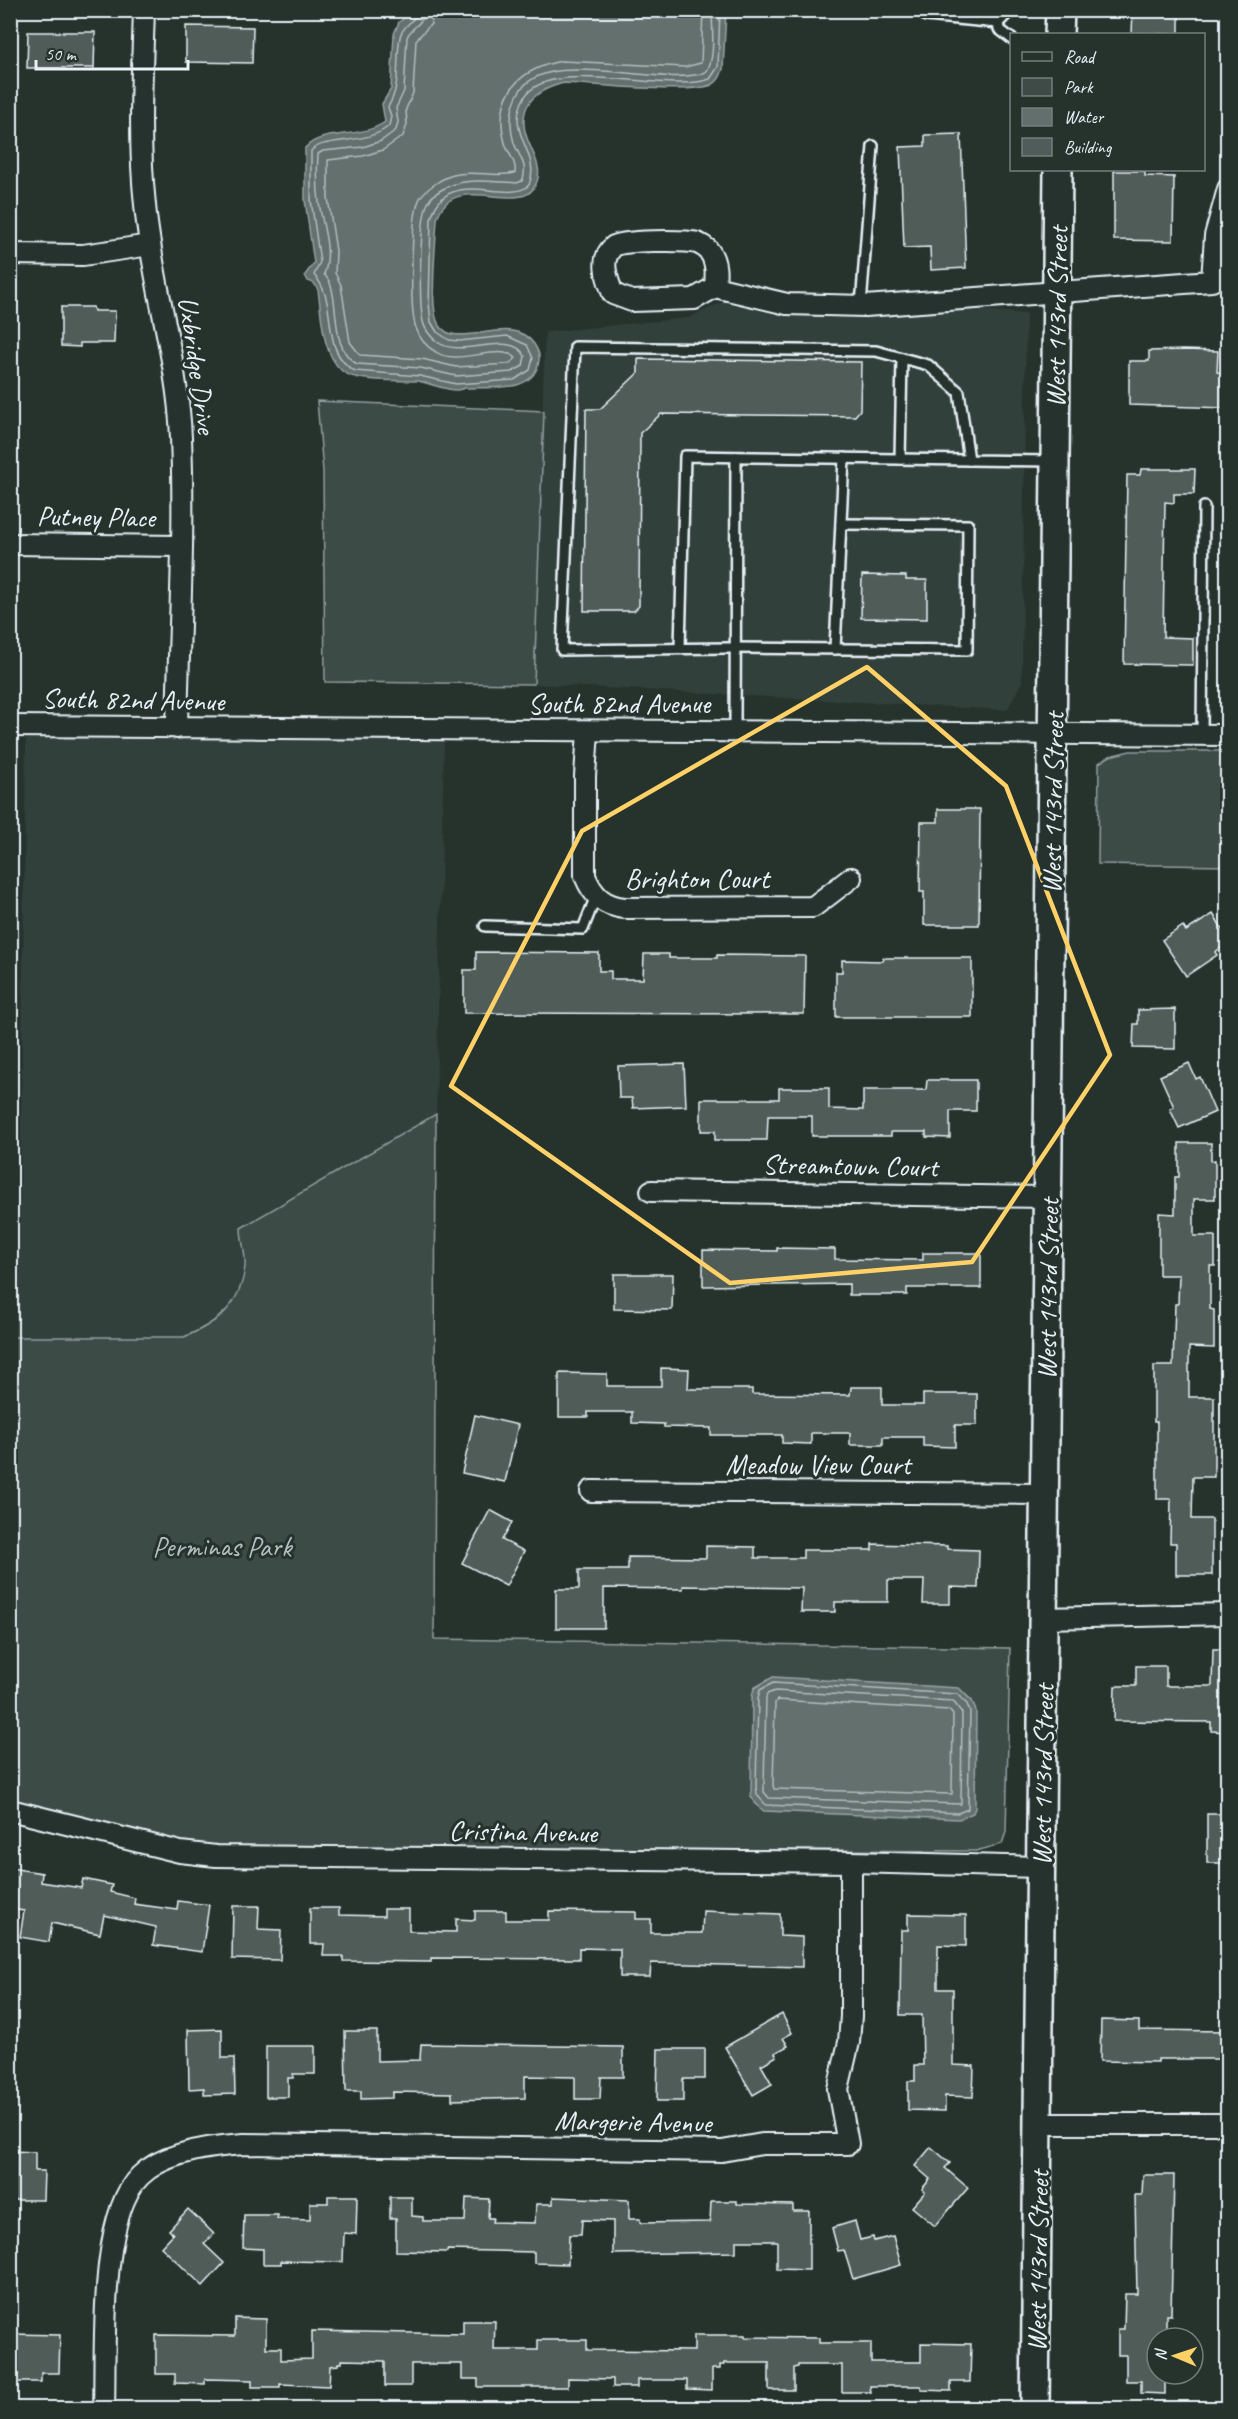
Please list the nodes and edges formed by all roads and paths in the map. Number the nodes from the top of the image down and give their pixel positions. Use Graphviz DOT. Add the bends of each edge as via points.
graph roads {
  1 [pos="144,10"];
  2 [pos="919,10"];
  3 [pos="1011,10"];
  4 [pos="1060,10"];
  5 [pos="998,23"];
  6 [pos="1059,33"];
  7 [pos="1010,38"];
  8 [pos="873,146"];
  9 [pos="1058,171"];
  10 [pos="1227,189"];
  11 [pos="150,245"];
  12 [pos="10,254"];
  13 [pos="715,287"];
  14 [pos="1057,291"];
  15 [pos="861,306"];
  16 [pos="902,358"];
  17 [pos="736,457"];
  18 [pos="844,458"];
  19 [pos="900,459"];
  20 [pos="969,460"];
  21 [pos="1055,461"];
  22 [pos="1204,507"];
  23 [pos="841,524"];
  24 [pos="10,544"];
  25 [pos="181,546"];
  26 [pos="680,648"];
  27 [pos="736,648"];
  28 [pos="835,649"];
  29 [pos="10,726"];
  30 [pos="177,728"];
  31 [pos="588,731"];
  32 [pos="735,732"];
  33 [pos="1052,735"];
  34 [pos="1202,735"];
  35 [pos="1227,735"];
  36 [pos="851,878"];
  37 [pos="596,896"];
  38 [pos="485,926"];
  39 [pos="651,1191"];
  40 [pos="1047,1197"];
  41 [pos="591,1491"];
  42 [pos="1045,1494"];
  43 [pos="1227,1614"];
  44 [pos="1043,1618"];
  45 [pos="10,1810"];
  46 [pos="851,1863"];
  47 [pos="1041,1867"];
  48 [pos="1038,2124"];
  49 [pos="1227,2124"];
  50 [pos="104,2409"];
  51 [pos="1035,2409"];
  1 -- 11 [label="street, Uxbridge Drive" via="141,154"];
  2 -- 5 [label="lane" via="926,16"];
  3 -- 5 [label="lane"];
  4 -- 6 [label="main road"];
  5 -- 7 [label="lane"];
  8 -- 15 [label="lane"];
  9 -- 14 [label="main road, West 143rd Street"];
  10 -- 14 [label="street" via="1215,236 1212,281"];
  11 -- 12 [label="street" via="83,255"];
  11 -- 25 [label="street, Uxbridge Drive" via="170,348 181,436"];
  13 -- 13 [label="street" via="694,299 632,301 614,294 605,273 607,256 614,245 630,241 698,243 708,250 716,268"];
  13 -- 15 [label="street" via="787,304"];
  14 -- 15 [label="street"];
  14 -- 21 [label="main road, West 143rd Street"];
  16 -- 19 [label="lane"];
  16 -- 20 [label="lane" via="928,365 959,392"];
  16 -- 26 [label="lane" via="876,351 575,347 562,650"];
  17 -- 18 [label="lane"];
  17 -- 26 [label="lane" via="685,456"];
  17 -- 27 [label="lane"];
  18 -- 19 [label="lane"];
  18 -- 23 [label="lane"];
  19 -- 20 [label="lane"];
  20 -- 21 [label="lane"];
  21 -- 33 [label="main road, West 143rd Street"];
  22 -- 34 [label="lane"];
  23 -- 28 [label="lane"];
  23 -- 28 [label="lane" via="968,525 967,650"];
  24 -- 25 [label="street, Putney Place"];
  25 -- 30 [label="street, Uxbridge Drive"];
  26 -- 27 [label="lane"];
  27 -- 28 [label="lane"];
  27 -- 32 [label="lane"];
  29 -- 30 [label="street, South 82nd Avenue"];
  30 -- 31 [label="street, South 82nd Avenue"];
  31 -- 32 [label="street, South 82nd Avenue"];
  31 -- 37 [label="street, Brighton Court" via="584,863 588,883"];
  32 -- 33 [label="street, South 82nd Avenue"];
  33 -- 34 [label="street, South 82nd Avenue"];
  33 -- 40 [label="main road, West 143rd Street"];
  34 -- 35 [label="street, South 82nd Avenue"];
  36 -- 37 [label="street, Brighton Court" via="813,908 626,909 605,904"];
  37 -- 38 [label="lane" via="583,929"];
  39 -- 40 [label="street, Streamtown Court"];
  40 -- 42 [label="main road, West 143rd Street"];
  41 -- 42 [label="street, Meadow View Court"];
  42 -- 44 [label="main road, West 143rd Street"];
  43 -- 44 [label="street"];
  44 -- 47 [label="main road, West 143rd Street"];
  45 -- 46 [label="street, Cristina Avenue" via="180,1852 216,1856"];
  46 -- 47 [label="street, Cristina Avenue"];
  46 -- 50 [label="street, Margerie Avenue" via="849,2042 838,2089 848,2144 762,2145 722,2151 236,2145 194,2150 168,2159 140,2176 125,2200 110,2251"];
  47 -- 48 [label="main road, West 143rd Street"];
  48 -- 49 [label="street"];
  48 -- 51 [label="main road, West 143rd Street"];
}
